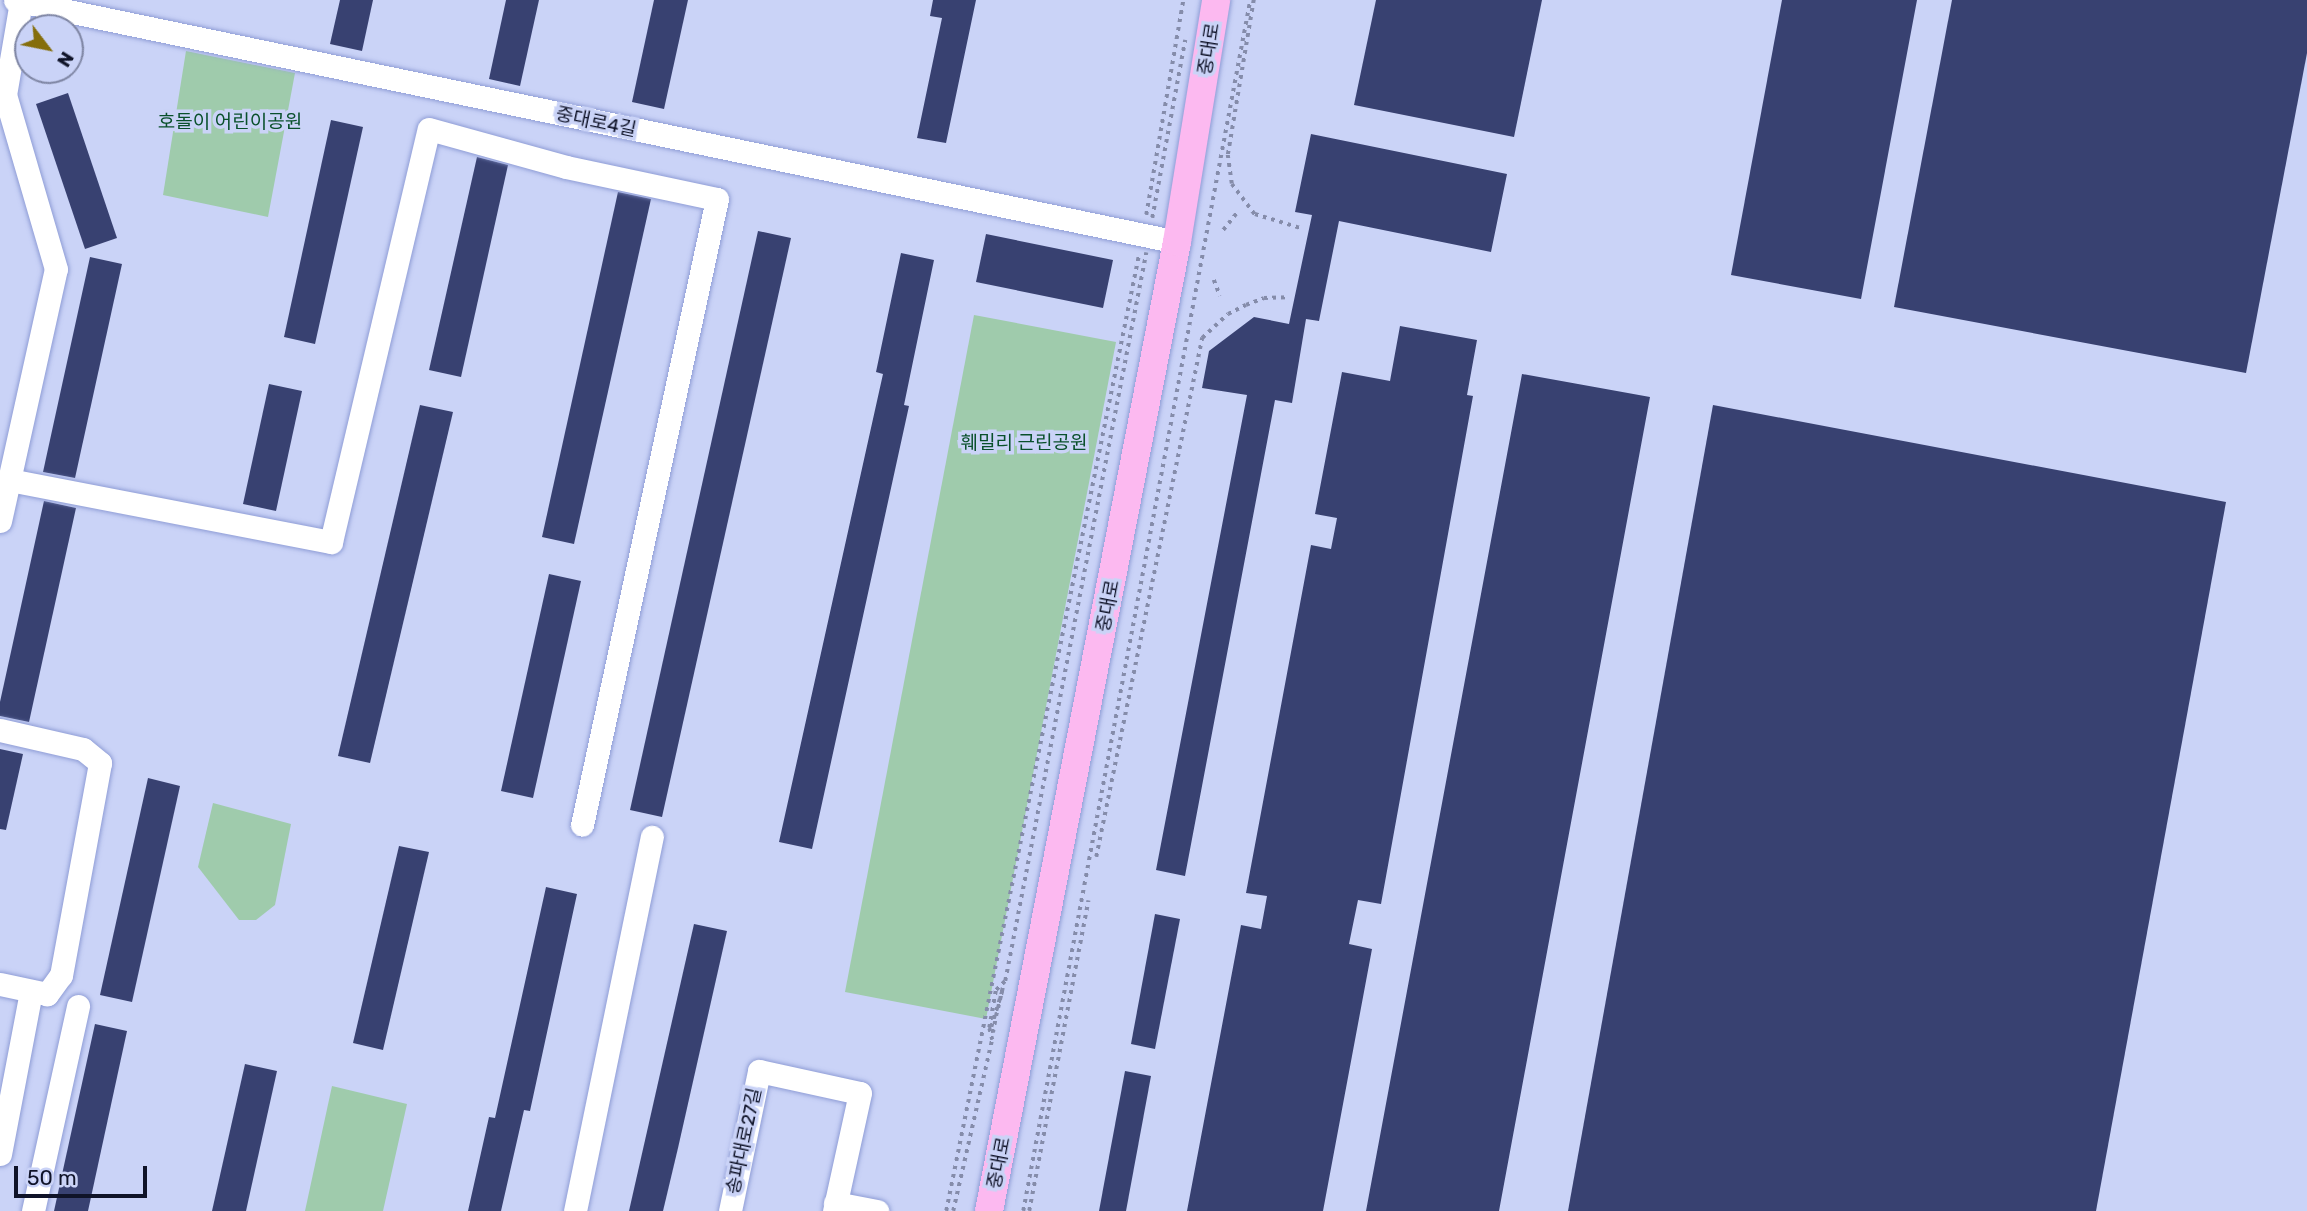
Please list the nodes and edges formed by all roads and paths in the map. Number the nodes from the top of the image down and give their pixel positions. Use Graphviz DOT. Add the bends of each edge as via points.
graph roads {
  1 [pos="1182,0"];
  2 [pos="1216,0"];
  3 [pos="1252,0"];
  4 [pos="18,1"];
  5 [pos="1187,26"];
  6 [pos="3,96"];
  7 [pos="1236,214"];
  8 [pos="1300,228"];
  9 [pos="1223,230"];
  10 [pos="1145,236"];
  11 [pos="1177,242"];
  12 [pos="1214,280"];
  13 [pos="1220,296"];
  14 [pos="1289,298"];
  15 [pos="9,480"];
  16 [pos="0,521"];
  17 [pos="0,730"];
  18 [pos="582,825"];
  19 [pos="652,837"];
  20 [pos="1096,857"];
  21 [pos="1087,901"];
  22 [pos="0,984"];
  23 [pos="31,991"];
  24 [pos="78,1006"];
  25 [pos="996,1013"];
  26 [pos="0,1154"];
  27 [pos="834,1207"];
  28 [pos="33,1211"];
  29 [pos="575,1211"];
  30 [pos="730,1211"];
  31 [pos="877,1211"];
  32 [pos="946,1211"];
  33 [pos="953,1211"];
  34 [pos="989,1211"];
  35 [pos="1023,1211"];
  36 [pos="1029,1211"];
  1 -- 10 [label="path"];
  2 -- 11 [label="main road, 중대로"];
  3 -- 8 [label="path" via="1228,155 1232,184 1255,214"];
  3 -- 35 [label="path"];
  4 -- 6 [label="street"];
  4 -- 10 [label="street, 중대로4길"];
  5 -- 10 [label="path"];
  6 -- 15 [label="street" via="56,269"];
  7 -- 9 [label="path"];
  10 -- 11 [label="street, 중대로4길"];
  10 -- 32 [label="path"];
  10 -- 33 [label="path" via="1005,981 996,990 989,1028 992,1040"];
  11 -- 34 [label="main road, 중대로"];
  12 -- 13 [label="path"];
  14 -- 20 [label="path" via="1264,298 1247,305 1228,314 1202,338"];
  15 -- 16 [label="street"];
  15 -- 18 [label="street" via="331,542 429,129 566,167 717,199"];
  17 -- 23 [label="street" via="83,749 100,763 61,975 47,994"];
  19 -- 29 [label="street"];
  21 -- 36 [label="path"];
  22 -- 23 [label="street"];
  23 -- 26 [label="street"];
  24 -- 28 [label="street"];
  25 -- 25 [label="path" via="1003,988"];
  27 -- 30 [label="street, 송파대로27길" via="860,1093 759,1071"];
  27 -- 31 [label="street"];
}
